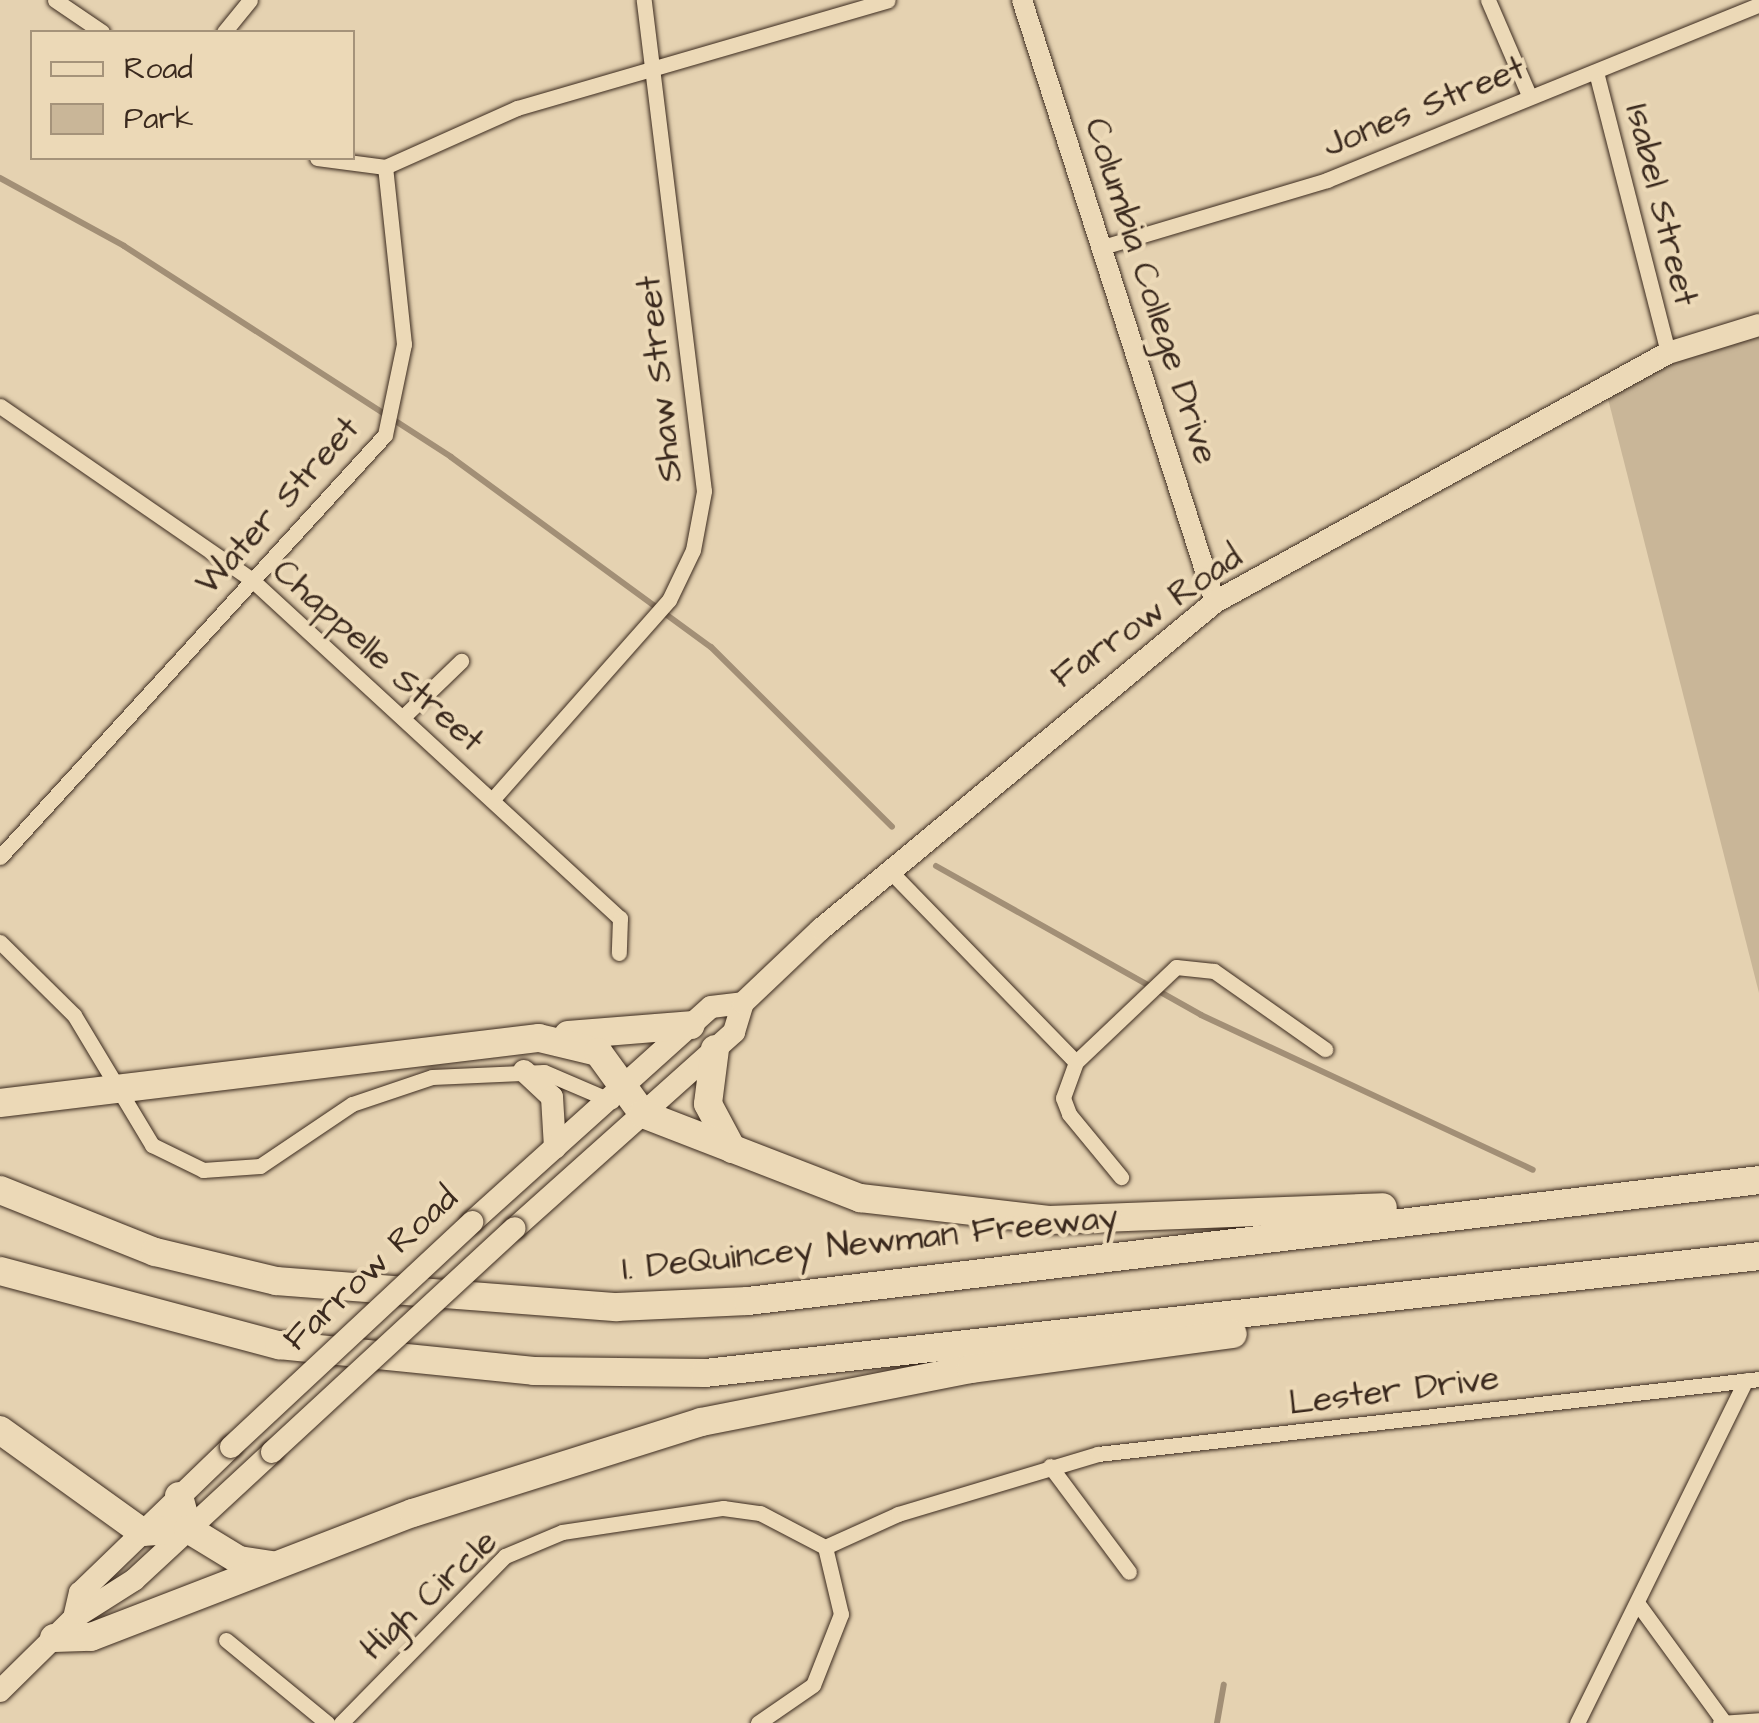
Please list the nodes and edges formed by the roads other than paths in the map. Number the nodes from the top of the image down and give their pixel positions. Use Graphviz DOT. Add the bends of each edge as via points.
graph roads {
  1 [pos="55,0"];
  2 [pos="250,0"];
  3 [pos="644,0"];
  4 [pos="888,0"];
  5 [pos="1022,0"];
  6 [pos="1488,0"];
  7 [pos="1759,5"];
  8 [pos="99,30"];
  9 [pos="226,30"];
  10 [pos="655,66"];
  11 [pos="1596,72"];
  12 [pos="1529,95"];
  13 [pos="333,160"];
  14 [pos="385,167"];
  15 [pos="1106,246"];
  16 [pos="1759,326"];
  17 [pos="1668,353"];
  18 [pos="0,406"];
  19 [pos="252,580"];
  20 [pos="1214,602"];
  21 [pos="461,662"];
  22 [pos="403,717"];
  23 [pos="492,800"];
  24 [pos="0,858"];
  25 [pos="888,869"];
  26 [pos="0,942"];
  27 [pos="619,952"];
  28 [pos="743,1003"];
  29 [pos="691,1024"];
  30 [pos="539,1038"];
  31 [pos="715,1049"];
  32 [pos="1325,1049"];
  33 [pos="1076,1062"];
  34 [pos="524,1071"];
  35 [pos="120,1091"];
  36 [pos="617,1091"];
  37 [pos="0,1103"];
  38 [pos="644,1114"];
  39 [pos="555,1148"];
  40 [pos="732,1149"];
  41 [pos="1121,1177"];
  42 [pos="1759,1180"];
  43 [pos="0,1190"];
  44 [pos="1490,1211"];
  45 [pos="1759,1256"];
  46 [pos="0,1271"];
  47 [pos="1442,1293"];
  48 [pos="1752,1380"];
  49 [pos="0,1430"];
  50 [pos="1050,1466"];
  51 [pos="179,1496"];
  52 [pos="188,1529"];
  53 [pos="142,1532"];
  54 [pos="825,1547"];
  55 [pos="277,1565"];
  56 [pos="1129,1572"];
  57 [pos="1638,1604"];
  58 [pos="64,1628"];
  59 [pos="226,1640"];
  60 [pos="0,1691"];
  61 [pos="1759,1720"];
  62 [pos="1722,1722"];
  63 [pos="327,1723"];
  64 [pos="341,1723"];
  65 [pos="758,1723"];
  66 [pos="1577,1723"];
  1 -- 8 [label="street"];
  2 -- 9 [label="street"];
  3 -- 10 [label="street, Shaw Street"];
  4 -- 10 [label="street"];
  5 -- 15 [label="street, Columbia College Drive"];
  6 -- 12 [label="street"];
  7 -- 11 [label="street, Jones Street"];
  10 -- 14 [label="street" via="517,108"];
  10 -- 23 [label="street, Shaw Street" via="704,491 693,550 670,600"];
  11 -- 12 [label="street, Jones Street"];
  11 -- 17 [label="street, Isabel Street"];
  12 -- 15 [label="street, Jones Street" via="1326,180"];
  13 -- 14 [label="street"];
  14 -- 19 [label="street, Water Street" via="404,344 399,398 385,435"];
  15 -- 20 [label="street, Columbia College Drive"];
  16 -- 17 [label="main road, Farrow Road"];
  17 -- 20 [label="main road, Farrow Road"];
  18 -- 19 [label="street, Chappelle Street"];
  19 -- 22 [label="street, Chappelle Street"];
  19 -- 24 [label="street, Water Street"];
  20 -- 25 [label="main road, Farrow Road"];
  21 -- 22 [label="street"];
  22 -- 23 [label="street, Chappelle Street"];
  23 -- 27 [label="street, Chappelle Street" via="620,918"];
  25 -- 28 [label="main road, Farrow Road"];
  25 -- 33 [label="street"];
  26 -- 35 [label="street" via="74,1015"];
  28 -- 29 [label="main road, Farrow Road" via="710,1008"];
  28 -- 31 [label="main road, Farrow Road"];
  29 -- 30 [label="highway"];
  29 -- 36 [label="main road, Farrow Road"];
  30 -- 35 [label="highway"];
  30 -- 36 [label="highway" via="598,1052"];
  31 -- 38 [label="main road, Farrow Road"];
  31 -- 40 [label="highway" via="708,1104"];
  32 -- 33 [label="street" via="1214,970 1176,967"];
  33 -- 41 [label="street" via="1063,1098"];
  34 -- 35 [label="street" via="432,1076 384,1090 236,1172 203,1170 152,1145"];
  34 -- 36 [label="street"];
  34 -- 39 [label="main road" via="552,1097"];
  35 -- 37 [label="highway"];
  36 -- 38 [label="highway"];
  36 -- 39 [label="main road, Farrow Road"];
  38 -- 40 [label="highway"];
  38 -- 52 [label="main road, Farrow Road, bridge"];
  39 -- 51 [label="main road, Farrow Road, bridge"];
  40 -- 44 [label="highway" via="860,1198 974,1216"];
  42 -- 44 [label="highway, I. DeQuincey Newman Freeway"];
  43 -- 44 [label="highway, I. DeQuincey Newman Freeway" via="155,1252 276,1281 617,1308 748,1300"];
  45 -- 47 [label="highway"];
  46 -- 47 [label="highway" via="279,1346 534,1371 705,1373"];
  47 -- 55 [label="highway" via="1332,1320 972,1369 701,1422 582,1454"];
  48 -- 50 [label="street, Lester Drive"];
  48 -- 57 [label="street"];
  49 -- 53 [label="highway"];
  50 -- 54 [label="street, Lester Drive"];
  50 -- 56 [label="street"];
  51 -- 52 [label="highway"];
  51 -- 53 [label="main road, Farrow Road"];
  52 -- 53 [label="highway"];
  52 -- 55 [label="highway" via="239,1560"];
  52 -- 58 [label="main road, Farrow Road" via="95,1612"];
  53 -- 58 [label="main road, Farrow Road" via="80,1593"];
  54 -- 64 [label="street, High Circle" via="760,1513 723,1508 562,1532 506,1556"];
  54 -- 65 [label="street" via="841,1614 830,1660 813,1685"];
  55 -- 58 [label="highway" via="91,1637"];
  57 -- 62 [label="street"];
  57 -- 66 [label="street"];
  58 -- 60 [label="main road, Farrow Road"];
  59 -- 63 [label="street"];
  61 -- 62 [label="street"];
}
